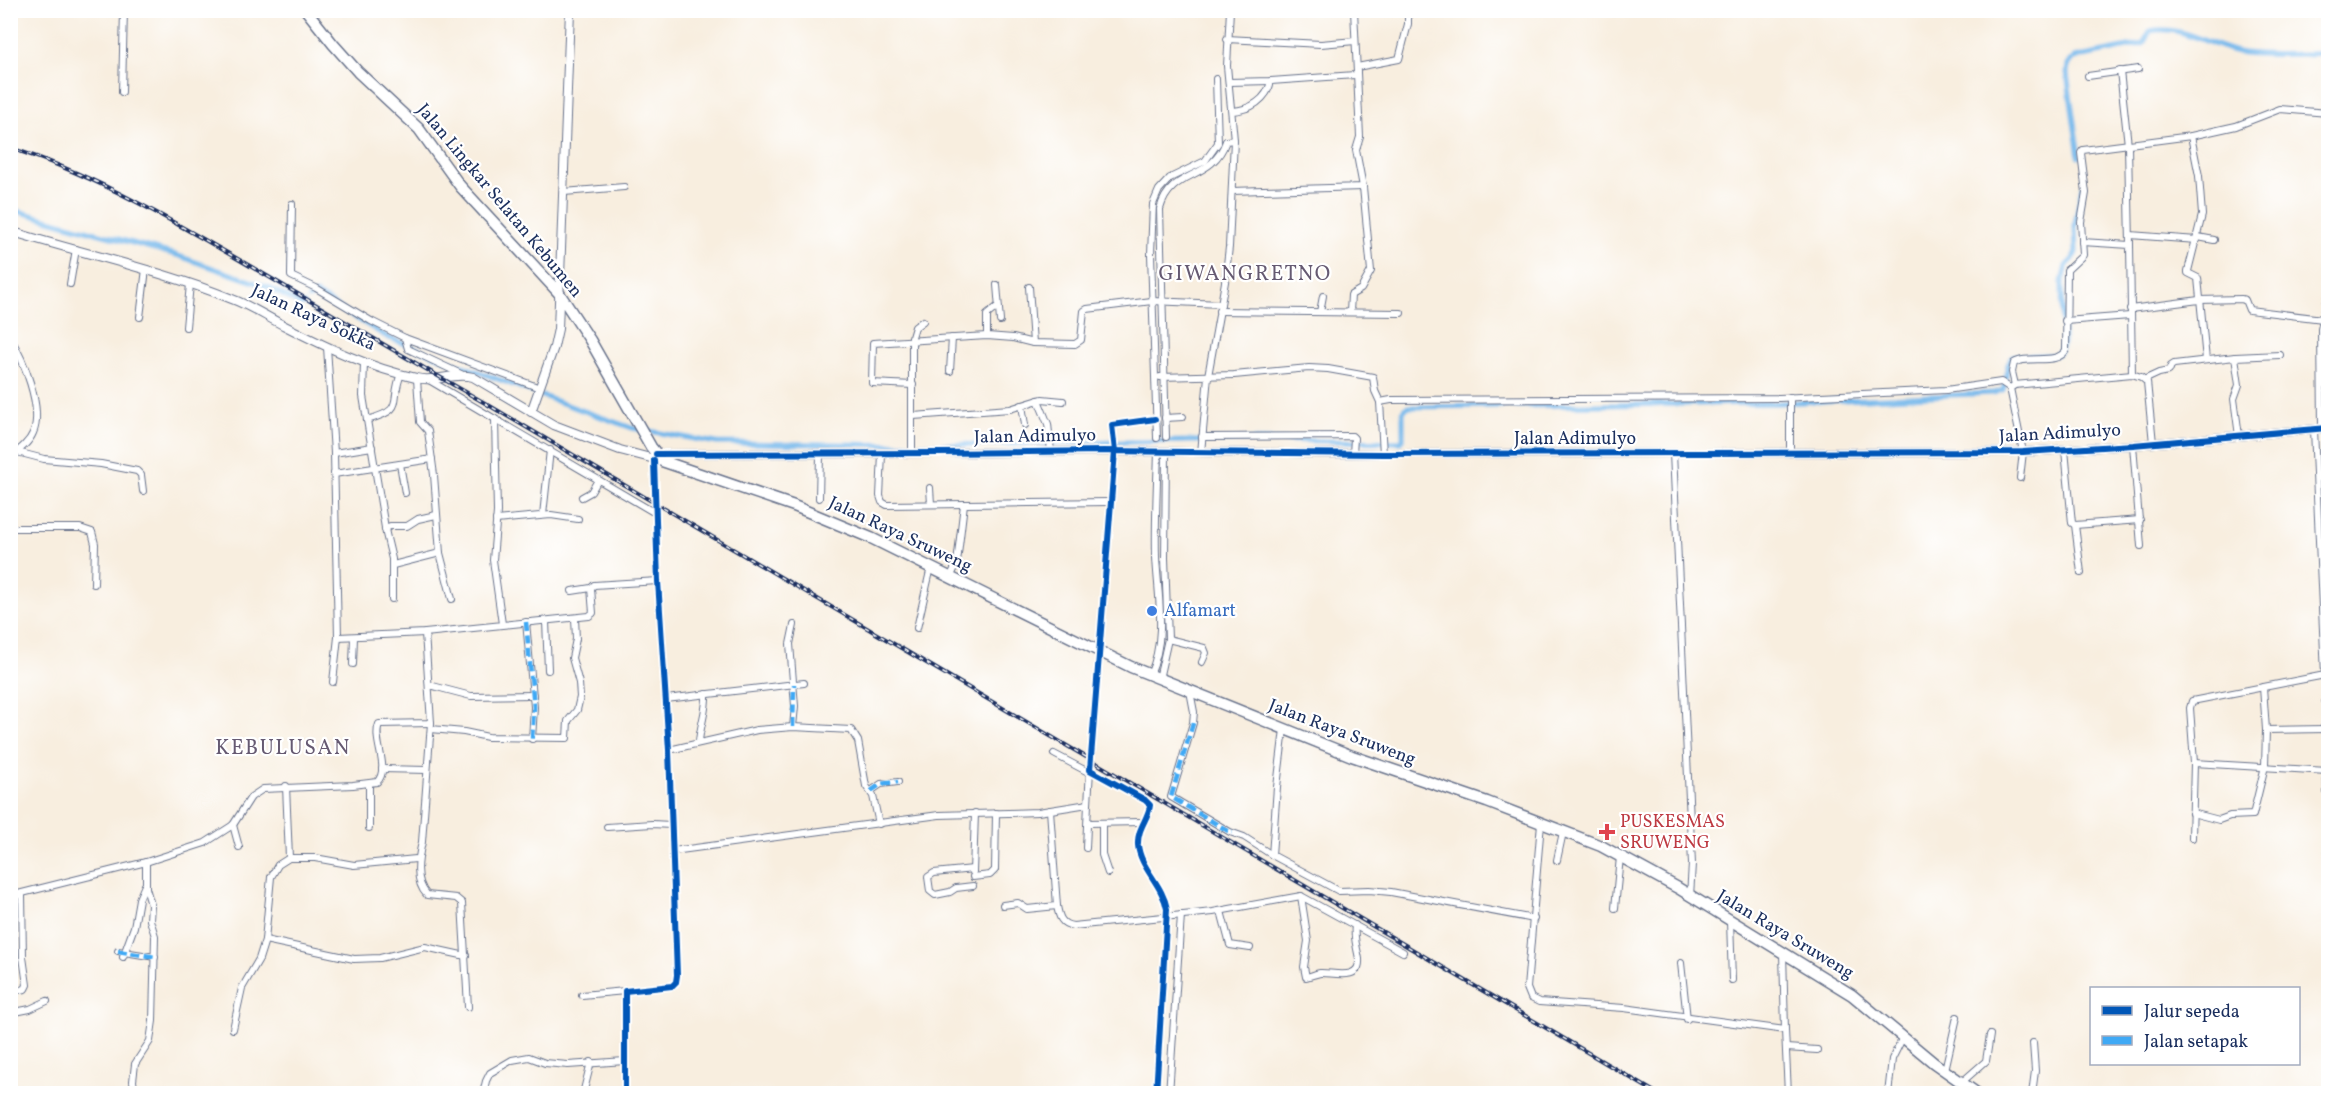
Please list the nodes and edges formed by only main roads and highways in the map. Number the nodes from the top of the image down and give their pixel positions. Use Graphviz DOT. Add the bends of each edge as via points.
graph roads {
  1 [pos="306,10"];
  2 [pos="658,458"];
  3 [pos="1978,1094"];
  1 -- 2 [label="highway, Jalan Lingkar Selatan Kebumen" via="351,65 419,129 460,186 559,293"];
  2 -- 3 [label="highway, Jalan Raya Sruweng" via="812,513 951,576 1155,677 1352,756 1601,846 1852,994"];
}
